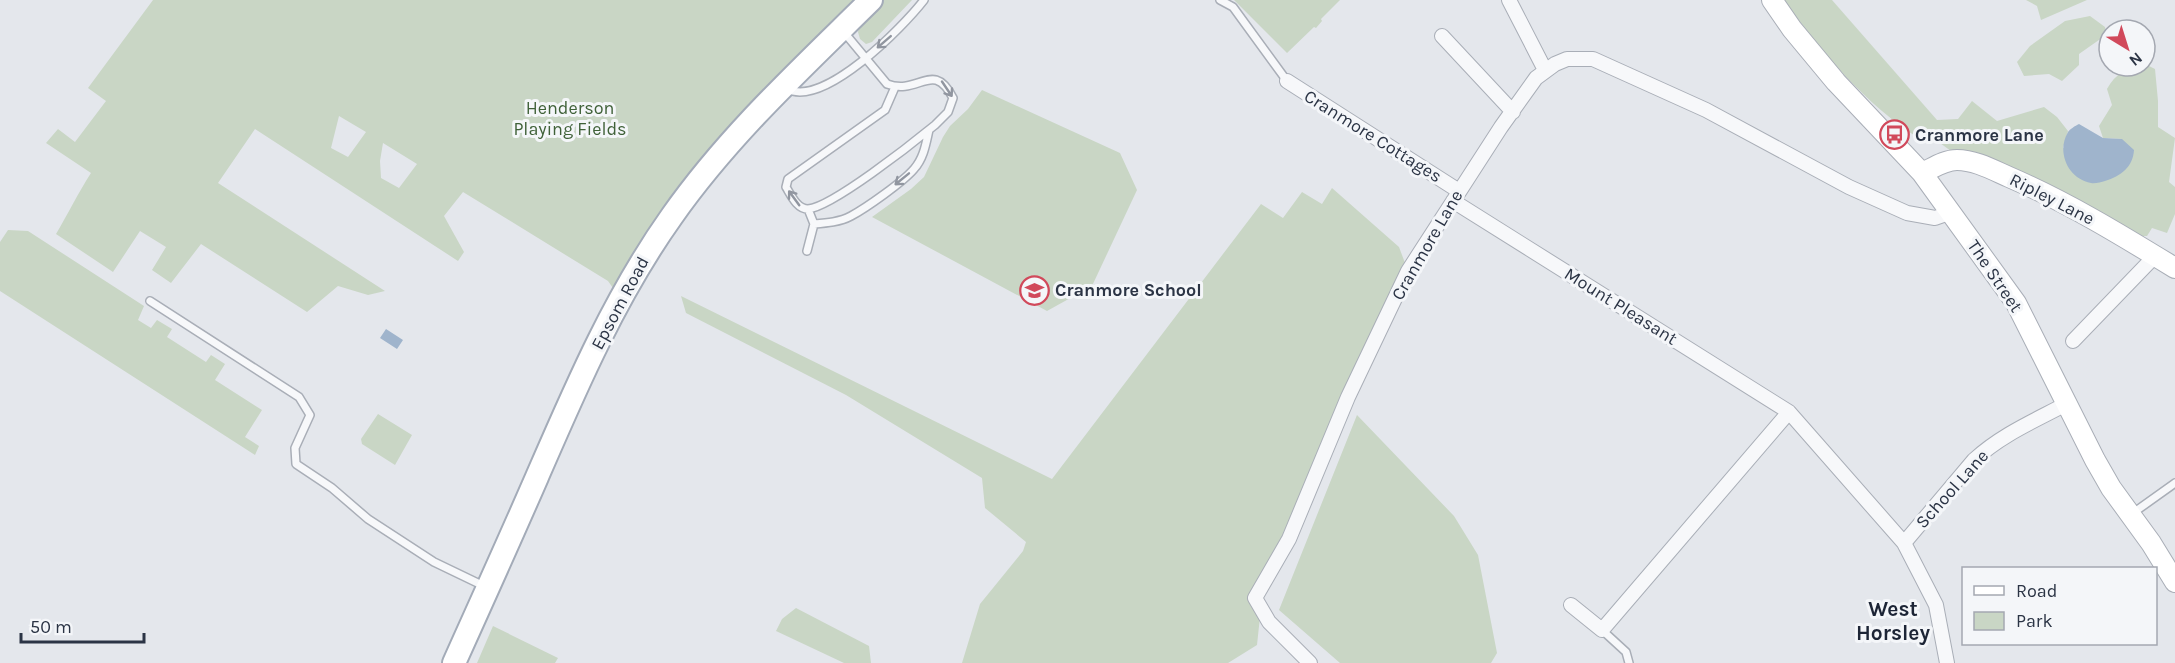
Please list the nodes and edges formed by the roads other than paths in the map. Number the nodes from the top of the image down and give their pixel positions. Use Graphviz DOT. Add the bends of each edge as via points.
graph roads {
  1 [pos="871,0"];
  2 [pos="924,0"];
  3 [pos="1220,0"];
  4 [pos="1509,0"];
  5 [pos="1772,0"];
  6 [pos="841,30"];
  7 [pos="1442,36"];
  8 [pos="866,58"];
  9 [pos="1545,70"];
  10 [pos="1287,81"];
  11 [pos="782,86"];
  12 [pos="895,87"];
  13 [pos="1513,112"];
  14 [pos="928,130"];
  15 [pos="1922,173"];
  16 [pos="1456,196"];
  17 [pos="808,209"];
  18 [pos="1952,212"];
  19 [pos="814,224"];
  20 [pos="807,251"];
  21 [pos="2155,256"];
  22 [pos="2175,268"];
  23 [pos="150,301"];
  24 [pos="2073,341"];
  25 [pos="2066,404"];
  26 [pos="1789,412"];
  27 [pos="2175,483"];
  28 [pos="2130,515"];
  29 [pos="1904,543"];
  30 [pos="2175,582"];
  31 [pos="488,587"];
  32 [pos="1571,605"];
  33 [pos="1602,630"];
  34 [pos="1944,662"];
  35 [pos="454,663"];
  36 [pos="1310,663"];
  37 [pos="1629,663"];
  1 -- 6 [label="main road, Epsom Road"];
  2 -- 8 [label="lane, one-way"];
  3 -- 10 [label="lane" via="1233,7"];
  4 -- 9 [label="street"];
  5 -- 15 [label="street, The Street" via="1836,82"];
  6 -- 8 [label="lane"];
  6 -- 11 [label="main road, Epsom Road"];
  7 -- 13 [label="street"];
  8 -- 11 [label="lane" via="815,91 791,91"];
  8 -- 12 [label="lane" via="887,84"];
  9 -- 13 [label="street, Cranmore Lane"];
  9 -- 18 [label="street, Cranmore Lane" via="1568,59 1593,59 1706,110 1839,182 1907,213 1935,218"];
  10 -- 16 [label="street, Cranmore Cottages"];
  11 -- 31 [label="main road, Epsom Road" via="705,171 639,266 599,338"];
  12 -- 14 [label="lane, one-way" via="912,86 932,78 942,81 949,90 953,98 948,112"];
  17 -- 12 [label="lane, one-way" via="792,197 786,187 788,179 885,110"];
  13 -- 16 [label="street, Cranmore Lane"];
  14 -- 17 [label="lane" via="836,198"];
  14 -- 19 [label="lane, one-way" via="924,153 915,168 898,183 850,216 837,222"];
  15 -- 18 [label="street, The Street"];
  15 -- 21 [label="street, Ripley Lane" via="1954,160 1982,165 2059,200"];
  16 -- 26 [label="street, Mount Pleasant"];
  16 -- 36 [label="street, Cranmore Lane" via="1408,271 1348,397 1289,539 1255,598 1269,622"];
  17 -- 19 [label="lane"];
  18 -- 25 [label="street, The Street" via="2016,303"];
  19 -- 20 [label="lane"];
  21 -- 22 [label="street, Ripley Lane"];
  21 -- 24 [label="street"];
  23 -- 31 [label="lane" via="299,397 309,415 295,448 296,464 368,519 434,562"];
  25 -- 28 [label="street, The Street"];
  25 -- 29 [label="street, School Lane" via="1984,451"];
  26 -- 29 [label="street, Mount Pleasant"];
  26 -- 33 [label="street"];
  27 -- 28 [label="lane"];
  28 -- 30 [label="street, The Street"];
  29 -- 34 [label="street, Mount Pleasant" via="1936,605"];
  31 -- 35 [label="main road, Epsom Road"];
  32 -- 33 [label="street"];
  33 -- 37 [label="lane" via="1626,652"];
}
